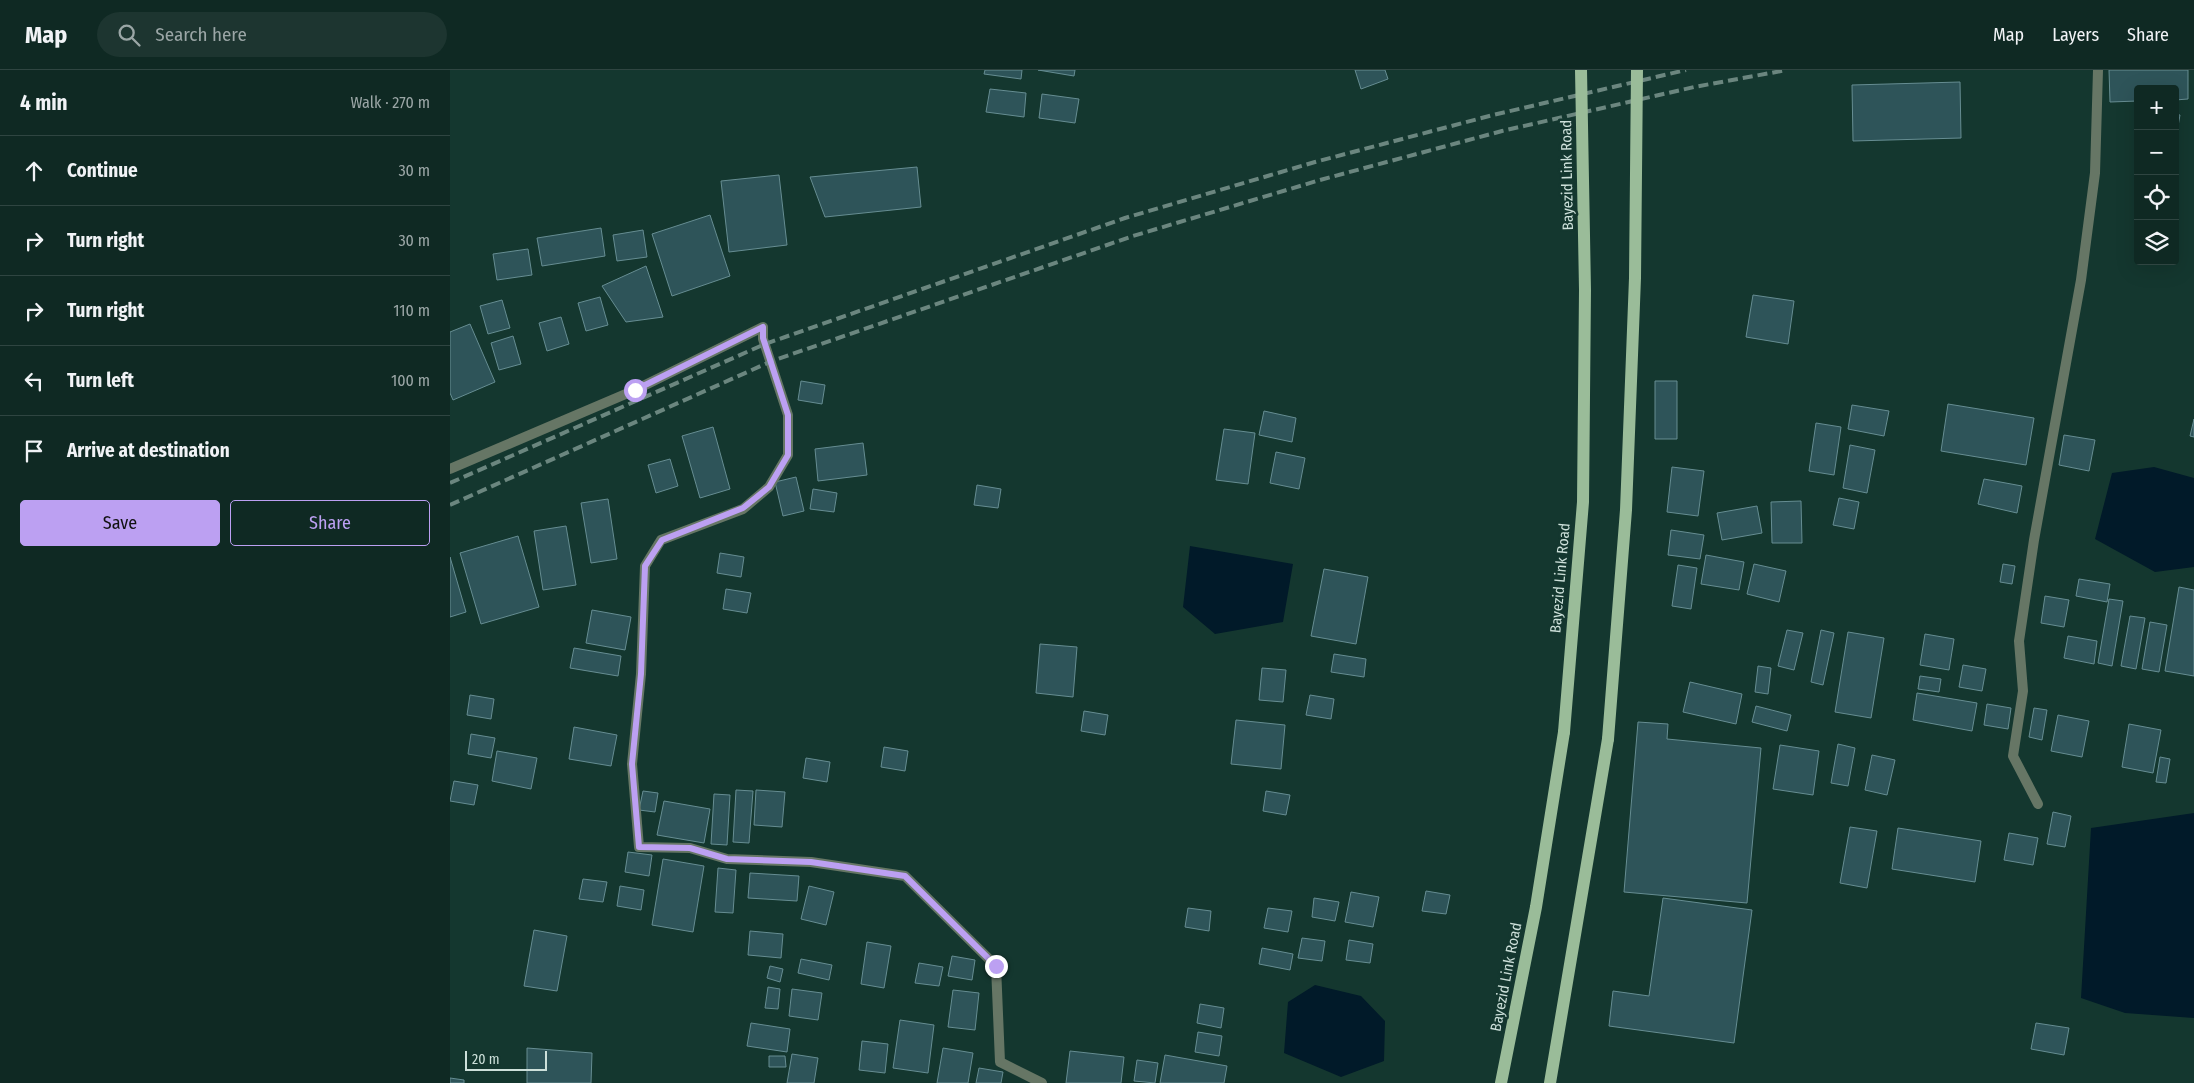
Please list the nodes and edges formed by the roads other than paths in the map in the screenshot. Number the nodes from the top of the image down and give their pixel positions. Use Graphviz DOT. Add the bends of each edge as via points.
graph roads {
  1 [pos="1581,70"];
  2 [pos="1637,70"];
  3 [pos="2098,70"];
  4 [pos="450,469"];
  5 [pos="2038,804"];
  6 [pos="1042,1083"];
  7 [pos="1501,1083"];
  8 [pos="1550,1083"];
  1 -- 7 [label="main road, Bayezid Link Road, bridge" via="1585,290 1583,502 1564,732 1536,907"];
  2 -- 8 [label="main road, bridge" via="1635,278 1626,510 1608,738"];
  3 -- 5 [label="street" via="2095,173 2081,280 2019,641 2023,691 2013,756"];
  4 -- 6 [label="street" via="635,390 763,327 763,338 788,415 788,455 769,487 743,508 662,540 645,566 641,674 632,764 639,847 690,848 727,859 811,862 905,876 996,966 1000,1062"];
}
